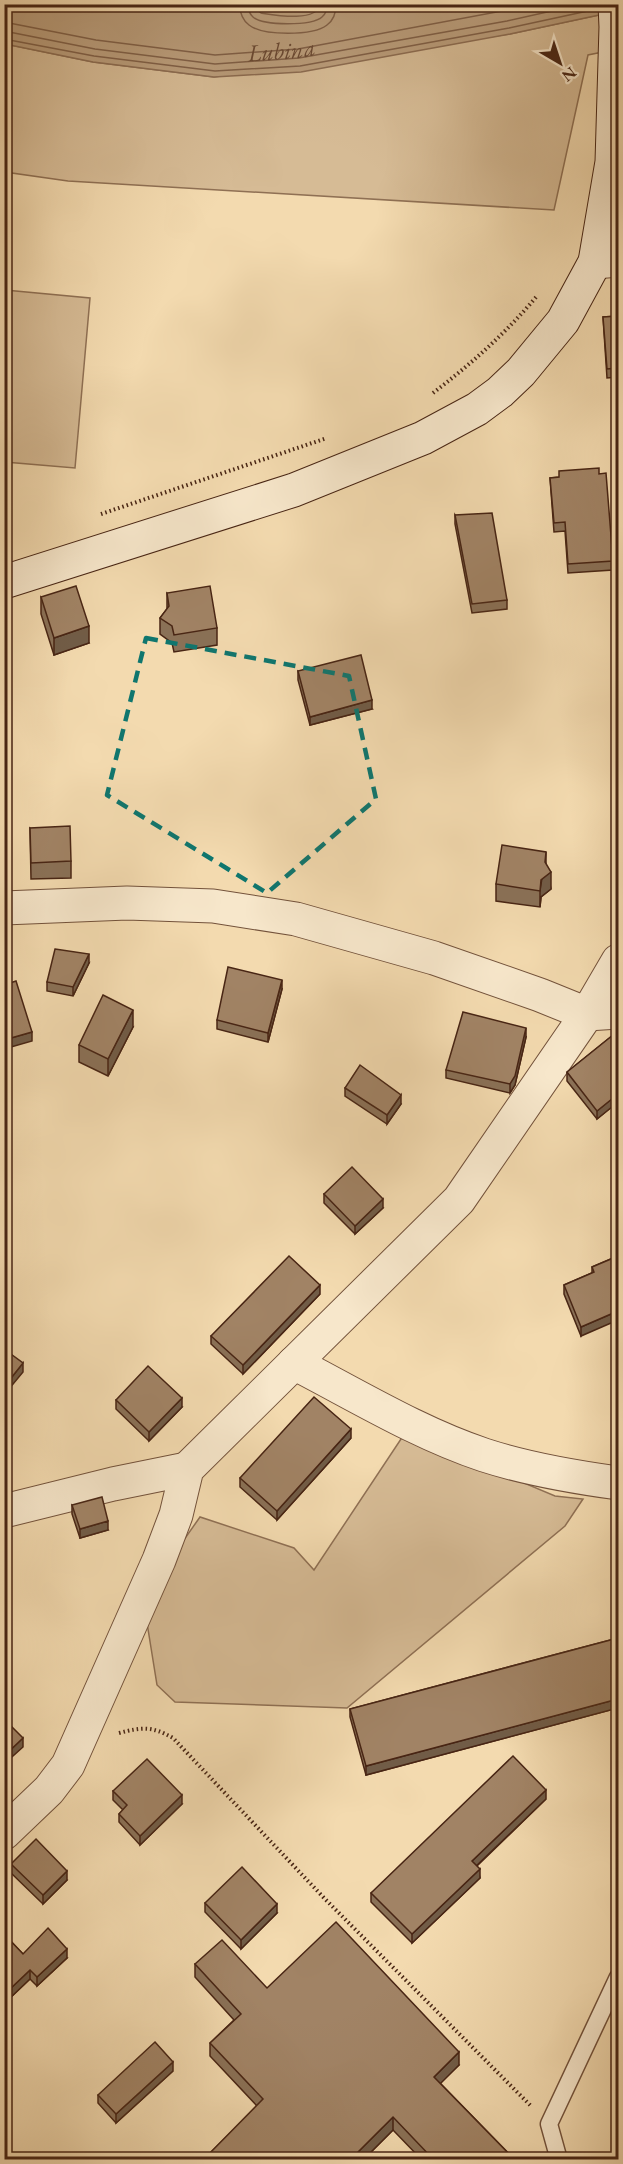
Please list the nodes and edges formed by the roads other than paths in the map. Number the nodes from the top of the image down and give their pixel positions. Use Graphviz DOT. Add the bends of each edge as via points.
graph roads {
  1 [pos="615,16"];
  2 [pos="607,261"];
  3 [pos="4,582"];
  4 [pos="11,907"];
  5 [pos="618,961"];
  6 [pos="603,1013"];
  7 [pos="294,1364"];
  8 [pos="187,1469"];
  9 [pos="618,1483"];
  10 [pos="4,1511"];
  11 [pos="4,1833"];
  12 [pos="618,1977"];
  13 [pos="559,2160"];
  1 -- 2 [label="street"];
  2 -- 3 [label="street" via="521,372 477,409 450,424 294,490"];
  4 -- 6 [label="street" via="127,903 213,906 296,919 434,958"];
  5 -- 6 [label="street"];
  6 -- 7 [label="street" via="459,1200"];
  7 -- 8 [label="street"];
  7 -- 9 [label="street" via="424,1431 484,1455"];
  8 -- 10 [label="street"];
  8 -- 11 [label="street" via="176,1515 159,1560 68,1765"];
  12 -- 13 [label="lane" via="549,2124"];
}
